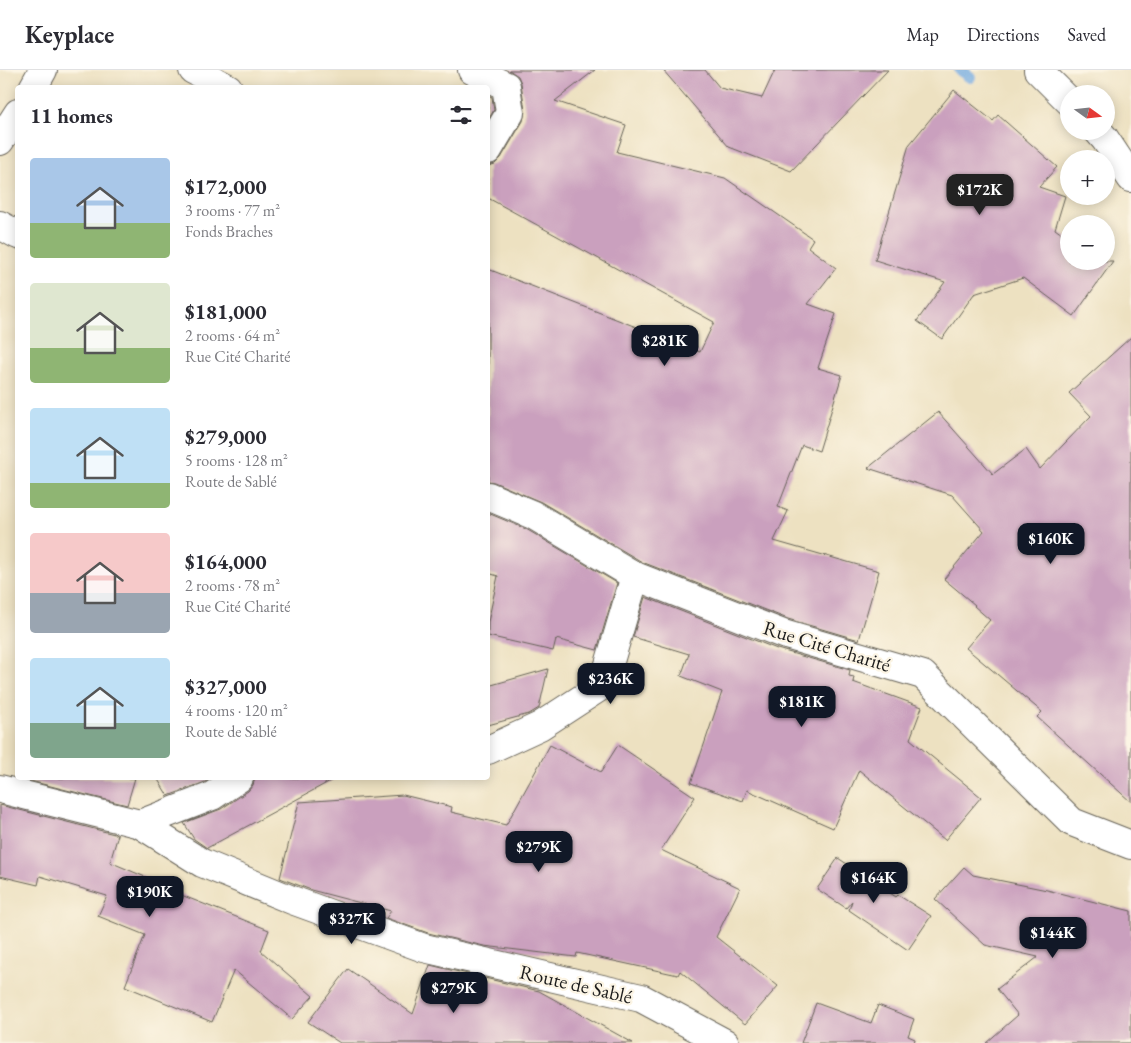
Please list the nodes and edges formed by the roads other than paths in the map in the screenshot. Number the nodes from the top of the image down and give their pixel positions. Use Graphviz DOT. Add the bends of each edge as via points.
graph roads {
  1 [pos="43,70"];
  2 [pos="193,70"];
  3 [pos="472,70"];
  4 [pos="1038,70"];
  5 [pos="35,85"];
  6 [pos="222,85"];
  7 [pos="1060,92"];
  8 [pos="15,117"];
  9 [pos="1107,140"];
  10 [pos="0,142"];
  11 [pos="490,147"];
  12 [pos="1131,178"];
  13 [pos="0,225"];
  14 [pos="15,233"];
  15 [pos="490,497"];
  16 [pos="635,576"];
  17 [pos="490,749"];
  18 [pos="236,780"];
  19 [pos="0,789"];
  20 [pos="140,824"];
  21 [pos="1131,845"];
  22 [pos="725,1043"];
  1 -- 5 [label="street"];
  2 -- 6 [label="street"];
  3 -- 11 [label="street" via="506,86 510,113"];
  4 -- 7 [label="street"];
  8 -- 10 [label="street"];
  9 -- 12 [label="street"];
  13 -- 14 [label="street"];
  15 -- 16 [label="street, Rue Cité Charité" via="533,515"];
  16 -- 17 [label="street" via="603,685 540,726"];
  16 -- 21 [label="street, Rue Cité Charité" via="783,634 924,675 1072,822"];
  18 -- 20 [label="street" via="212,796"];
  19 -- 20 [label="street, Route de Sablé"];
  20 -- 22 [label="street, Route de Sablé" via="202,863 292,900 424,948 640,998"];
}
